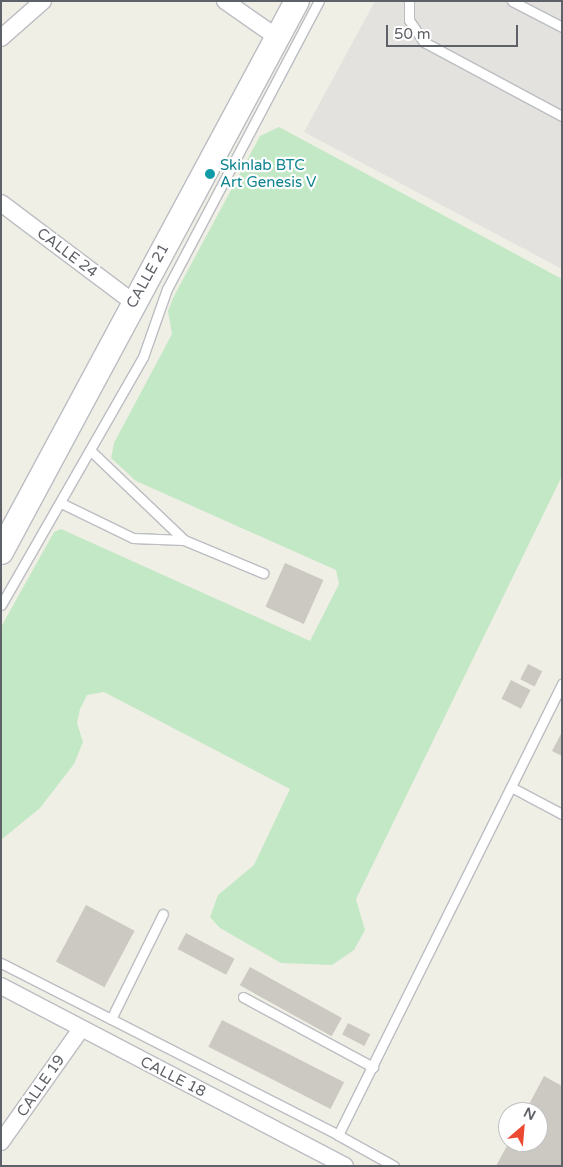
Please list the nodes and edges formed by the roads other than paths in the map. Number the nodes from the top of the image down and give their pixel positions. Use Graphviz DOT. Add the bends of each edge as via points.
graph roads {
  1 [pos="43,1"];
  2 [pos="226,1"];
  3 [pos="297,1"];
  4 [pos="319,1"];
  5 [pos="409,1"];
  6 [pos="512,1"];
  7 [pos="562,28"];
  8 [pos="1,38"];
  9 [pos="278,38"];
  10 [pos="562,116"];
  11 [pos="1,203"];
  12 [pos="133,302"];
  13 [pos="91,451"];
  14 [pos="61,503"];
  15 [pos="184,540"];
  16 [pos="1,552"];
  17 [pos="263,573"];
  18 [pos="1,606"];
  19 [pos="562,684"];
  20 [pos="511,787"];
  21 [pos="562,814"];
  22 [pos="163,914"];
  23 [pos="1,963"];
  24 [pos="1,986"];
  25 [pos="243,997"];
  26 [pos="111,1019"];
  27 [pos="81,1029"];
  28 [pos="373,1067"];
  29 [pos="338,1135"];
  30 [pos="1,1142"];
  31 [pos="346,1166"];
  32 [pos="394,1166"];
  1 -- 8 [label="street"];
  2 -- 9 [label="street"];
  3 -- 9 [label="street, CALLE 21"];
  4 -- 13 [label="lane" via="167,289 143,358"];
  5 -- 10 [label="lane" via="409,20 424,42"];
  6 -- 7 [label="lane"];
  9 -- 12 [label="street, CALLE 21"];
  11 -- 12 [label="street, CALLE 24"];
  12 -- 16 [label="street, CALLE 21"];
  13 -- 14 [label="lane"];
  13 -- 15 [label="lane"];
  14 -- 15 [label="lane" via="133,538"];
  14 -- 18 [label="lane"];
  15 -- 17 [label="lane"];
  19 -- 20 [label="lane"];
  20 -- 21 [label="lane"];
  20 -- 28 [label="lane"];
  22 -- 26 [label="lane"];
  23 -- 26 [label="lane"];
  24 -- 27 [label="street, CALLE 18"];
  25 -- 28 [label="lane"];
  26 -- 29 [label="lane"];
  27 -- 30 [label="street, CALLE 19"];
  27 -- 31 [label="street, CALLE 18"];
  28 -- 29 [label="lane"];
  29 -- 32 [label="lane"];
}
